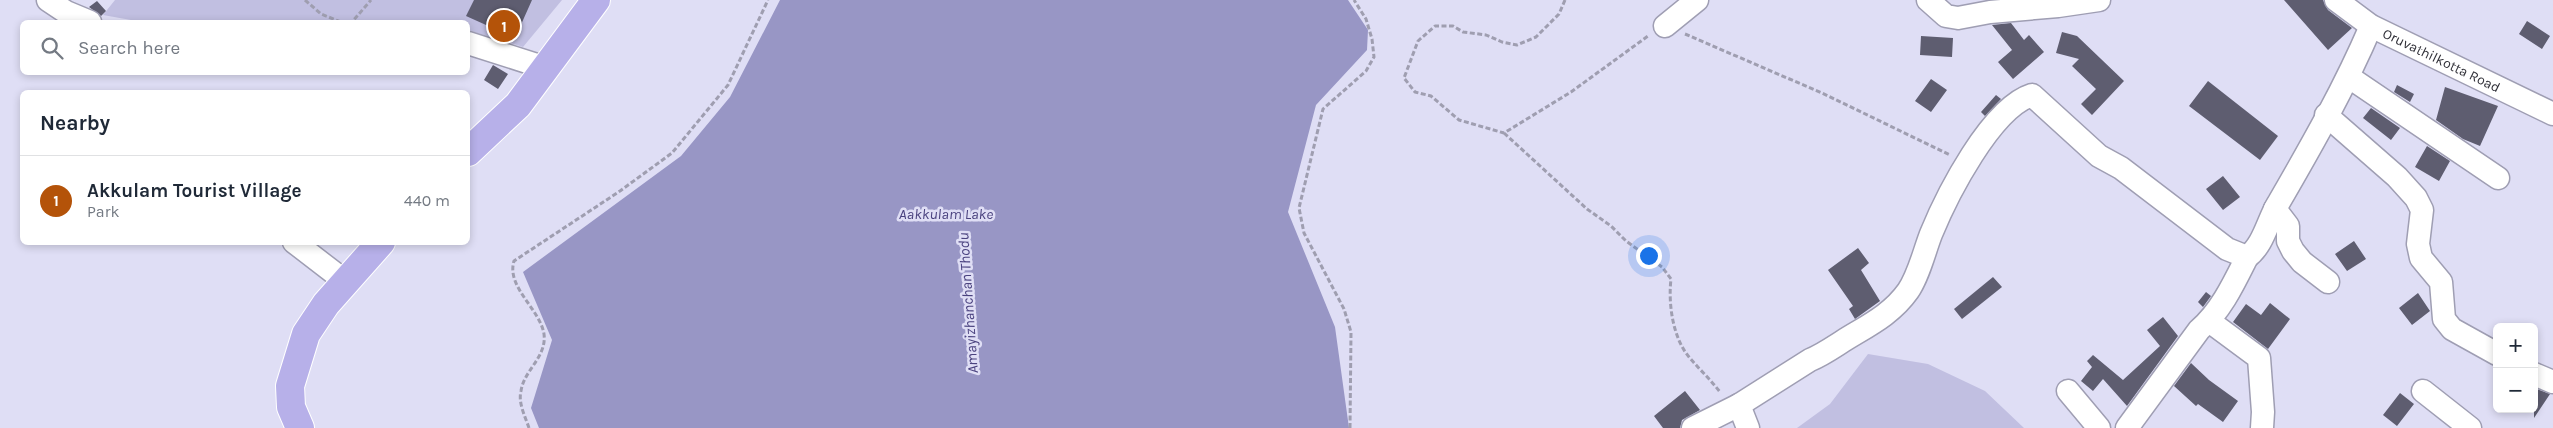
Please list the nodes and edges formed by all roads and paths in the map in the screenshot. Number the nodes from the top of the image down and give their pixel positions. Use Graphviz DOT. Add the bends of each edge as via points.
graph roads {
  1 [pos="48,0"];
  2 [pos="305,0"];
  3 [pos="371,0"];
  4 [pos="596,0"];
  5 [pos="768,0"];
  6 [pos="1354,0"];
  7 [pos="1564,0"];
  8 [pos="1698,0"];
  9 [pos="1928,0"];
  10 [pos="2099,0"];
  11 [pos="2336,0"];
  12 [pos="85,20"];
  13 [pos="337,20"];
  14 [pos="354,20"];
  15 [pos="1666,26"];
  16 [pos="2371,26"];
  17 [pos="470,44"];
  18 [pos="546,68"];
  19 [pos="2349,77"];
  20 [pos="2326,114"];
  21 [pos="2553,114"];
  22 [pos="1504,133"];
  23 [pos="470,150"];
  24 [pos="1966,164"];
  25 [pos="2498,178"];
  26 [pos="2275,209"];
  27 [pos="298,245"];
  28 [pos="377,245"];
  29 [pos="2248,257"];
  30 [pos="346,282"];
  31 [pos="2328,282"];
  32 [pos="2209,321"];
  33 [pos="2493,352"];
  34 [pos="2538,376"];
  35 [pos="2553,382"];
  36 [pos="2068,391"];
  37 [pos="2423,391"];
  38 [pos="1739,405"];
  39 [pos="300,428"];
  40 [pos="529,428"];
  41 [pos="1350,428"];
  42 [pos="1692,428"];
  43 [pos="1748,428"];
  44 [pos="2099,428"];
  45 [pos="2126,428"];
  46 [pos="2262,428"];
  47 [pos="2470,428"];
  1 -- 12 [label="street"];
  2 -- 13 [label="path" via="321,14"];
  3 -- 14 [label="path"];
  4 -- 18 [label="main road"];
  5 -- 40 [label="path" via="728,85 672,153 514,260 513,275 544,333 543,349 520,389 520,402"];
  6 -- 41 [label="path" via="1366,19 1374,57 1366,71 1323,109 1299,208 1304,233 1344,309 1350,332"];
  7 -- 22 [label="path" via="1559,14 1536,37 1517,45 1463,32 1453,26 1436,26 1418,41 1411,55 1404,78 1415,92 1431,96 1459,120"];
  8 -- 15 [label="street"];
  9 -- 10 [label="street" via="1946,16 1958,18"];
  11 -- 16 [label="street, Oruvathilkotta Road"];
  15 -- 22 [label="path"];
  15 -- 24 [label="path" via="1822,93"];
  16 -- 19 [label="street"];
  16 -- 21 [label="street, Oruvathilkotta Road"];
  17 -- 18 [label="street"];
  18 -- 23 [label="main road" via="518,105"];
  19 -- 20 [label="street"];
  19 -- 25 [label="street"];
  20 -- 26 [label="street"];
  20 -- 33 [label="street" via="2416,198 2422,210 2418,244 2421,258 2441,282 2444,319 2452,329"];
  22 -- 38 [label="path" via="1587,209 1662,267 1672,280 1669,297 1676,330 1685,350 1725,398 1736,400"];
  24 -- 29 [label="street" via="1984,137 2021,98 2032,95 2099,156 2121,168 2227,249"];
  24 -- 38 [label="street" via="1932,232 1910,289 1898,304 1880,320"];
  26 -- 29 [label="street" via="2258,247"];
  26 -- 31 [label="street" via="2288,226 2288,241 2293,250 2302,262"];
  27 -- 30 [label="street"];
  28 -- 30 [label="main road"];
  29 -- 32 [label="street"];
  30 -- 39 [label="main road" via="306,334 290,386 291,406"];
  32 -- 45 [label="street"];
  32 -- 46 [label="street" via="2259,358"];
  34 -- 35 [label="street"];
  36 -- 44 [label="street"];
  37 -- 47 [label="street"];
  38 -- 42 [label="street"];
  38 -- 43 [label="street"];
}
